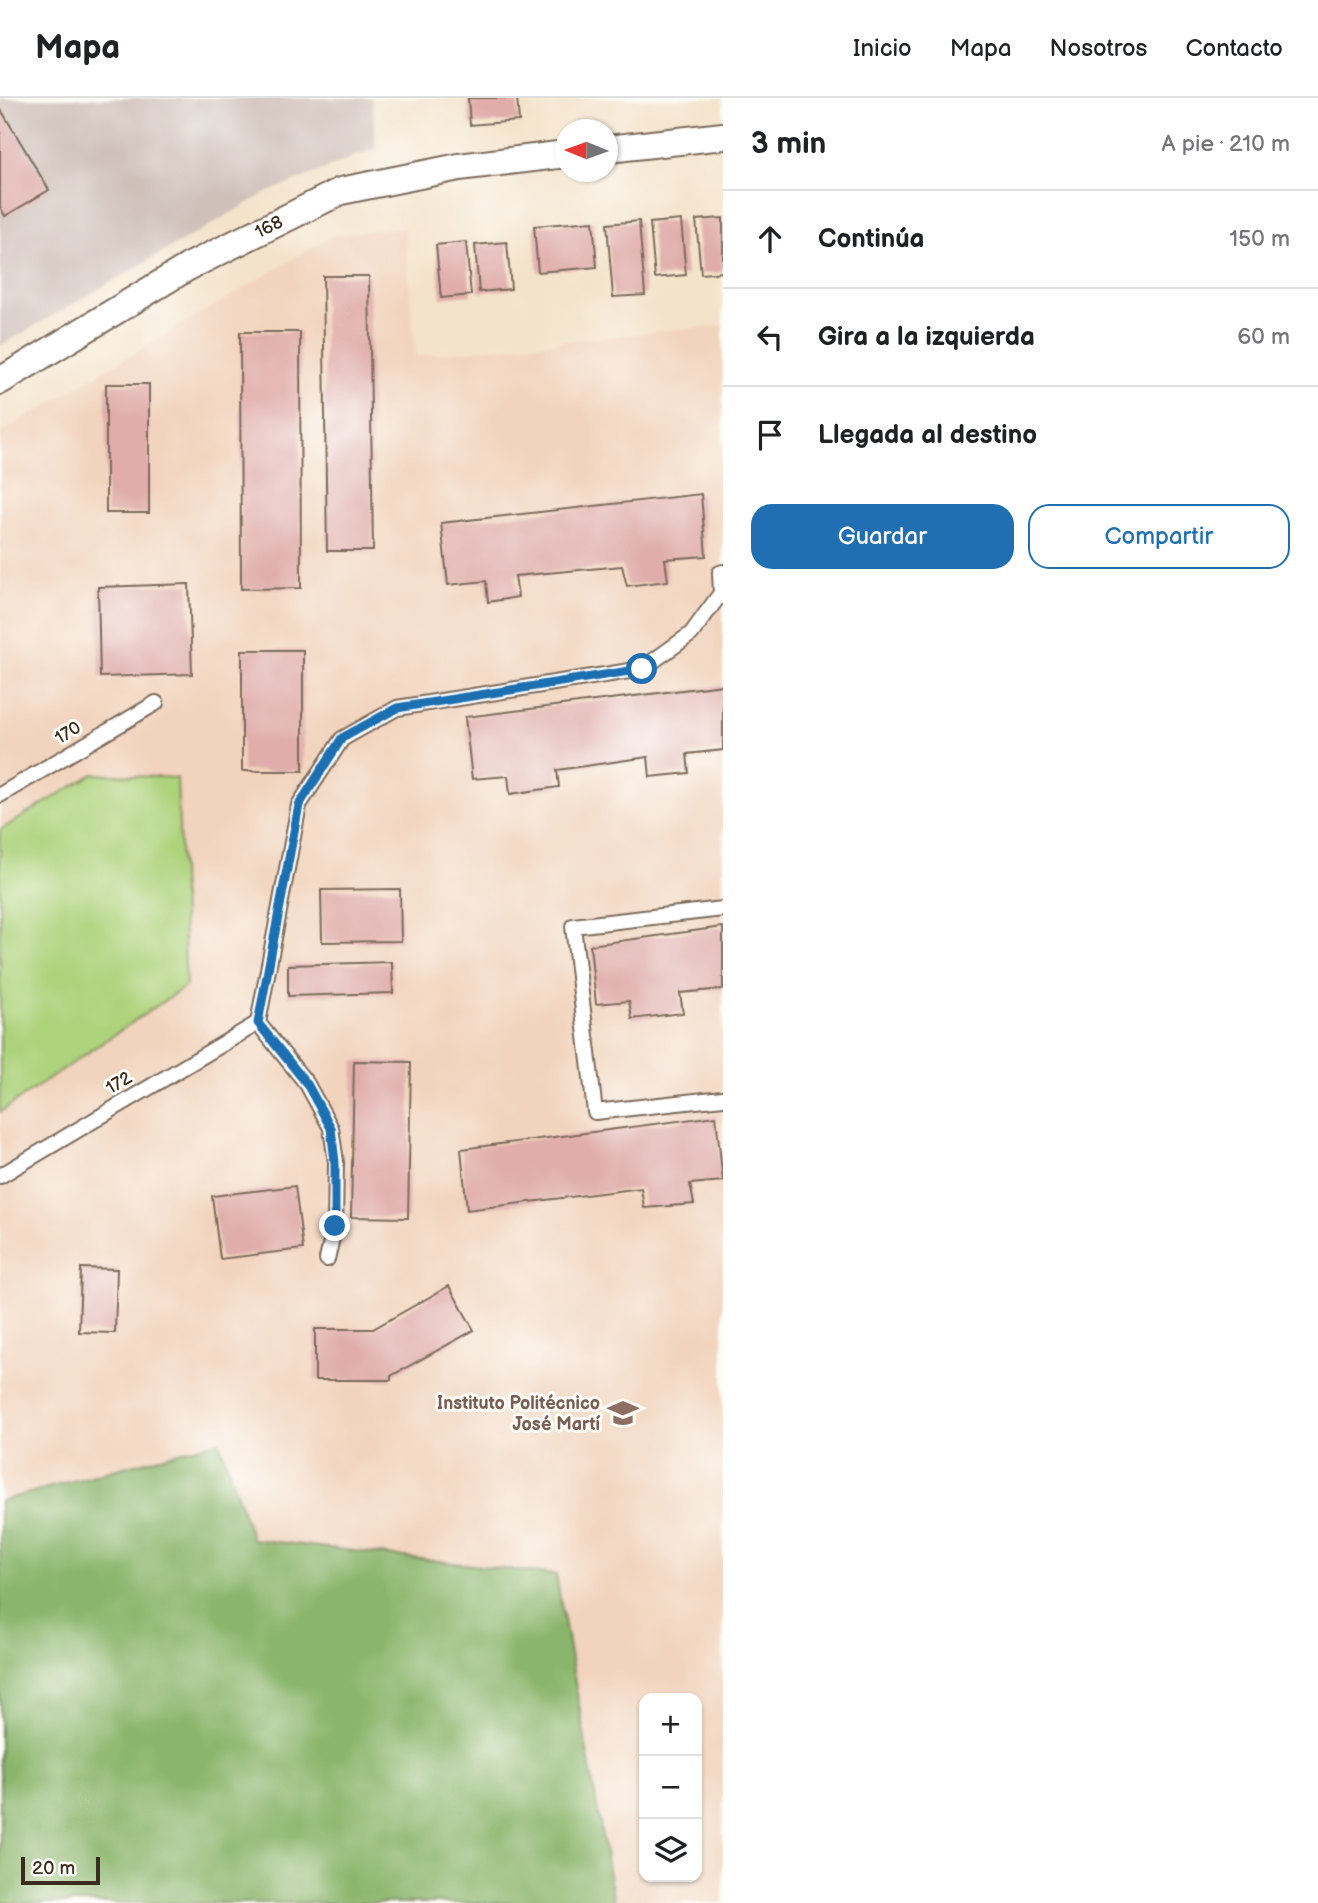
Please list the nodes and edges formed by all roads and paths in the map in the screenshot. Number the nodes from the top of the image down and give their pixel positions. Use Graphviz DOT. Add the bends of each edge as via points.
graph roads {
  1 [pos="723,136"];
  2 [pos="618,148"];
  3 [pos="555,155"];
  4 [pos="0,381"];
  5 [pos="723,572"];
  6 [pos="156,703"];
  7 [pos="0,795"];
  8 [pos="723,909"];
  9 [pos="258,1023"];
  10 [pos="723,1098"];
  11 [pos="0,1176"];
  12 [pos="327,1259"];
  1 -- 2 [label="street"];
  3 -- 4 [label="street, 168" via="459,167 341,191 188,267"];
  5 -- 9 [label="lane" via="721,593 691,634 642,669 397,708 342,738 299,805"];
  6 -- 7 [label="lane, 170"];
  8 -- 10 [label="lane" via="573,926 595,1112"];
  9 -- 11 [label="lane, 172"];
  9 -- 12 [label="lane" via="307,1084 331,1128 335,1226"];
}
